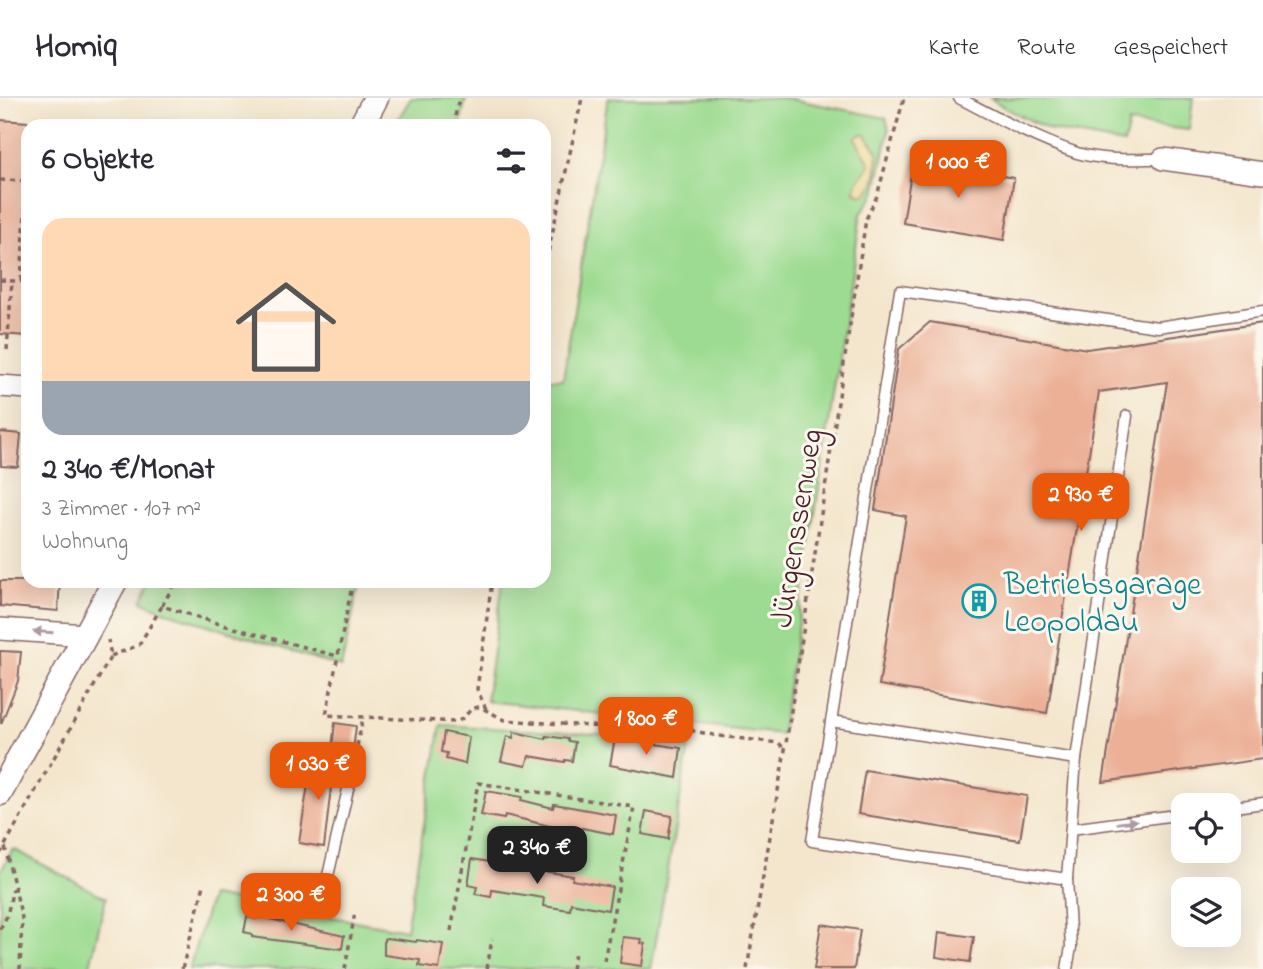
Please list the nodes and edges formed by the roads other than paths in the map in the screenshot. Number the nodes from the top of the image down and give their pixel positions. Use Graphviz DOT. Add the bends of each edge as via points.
graph roads {
  1 [pos="376,98"];
  2 [pos="959,98"];
  3 [pos="365,119"];
  4 [pos="1163,159"];
  5 [pos="1263,173"];
  6 [pos="1263,311"];
  7 [pos="0,386"];
  8 [pos="21,388"];
  9 [pos="1127,416"];
  10 [pos="111,588"];
  11 [pos="0,629"];
  12 [pos="86,635"];
  13 [pos="831,721"];
  14 [pos="355,759"];
  15 [pos="1076,759"];
  16 [pos="0,793"];
  17 [pos="1263,803"];
  18 [pos="1241,806"];
  19 [pos="1171,816"];
  20 [pos="1071,829"];
  21 [pos="1067,879"];
  22 [pos="321,906"];
  23 [pos="1067,969"];
  1 -- 3 [label="street"];
  2 -- 4 [label="lane" via="1078,153"];
  4 -- 5 [label="street"];
  6 -- 13 [label="lane" via="1158,327 900,291"];
  7 -- 8 [label="street"];
  9 -- 15 [label="lane"];
  10 -- 12 [label="street"];
  12 -- 11 [label="street, one-way"];
  12 -- 16 [label="street"];
  13 -- 15 [label="lane"];
  13 -- 21 [label="lane" via="812,841"];
  14 -- 22 [label="lane"];
  15 -- 20 [label="lane"];
  17 -- 18 [label="lane"];
  20 -- 19 [label="lane, one-way"];
  20 -- 21 [label="lane"];
  21 -- 23 [label="lane" via="1071,947"];
}
